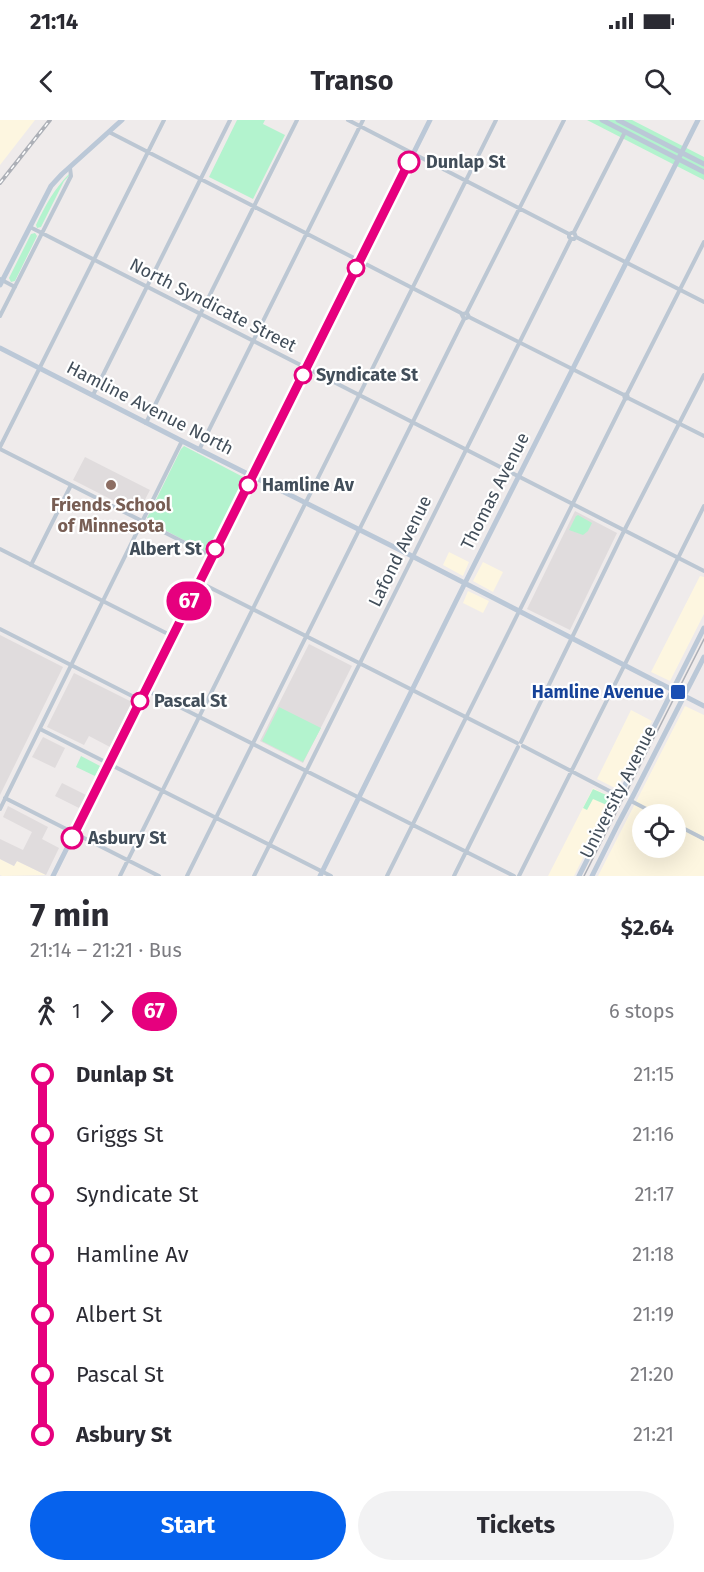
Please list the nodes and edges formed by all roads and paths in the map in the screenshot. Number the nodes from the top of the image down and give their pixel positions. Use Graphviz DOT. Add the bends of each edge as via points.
graph roads {
  1 [pos="122,120"];
  2 [pos="164,120"];
  3 [pos="230,120"];
  4 [pos="297,120"];
  5 [pos="348,120"];
  6 [pos="363,120"];
  7 [pos="429,120"];
  8 [pos="496,120"];
  9 [pos="564,120"];
  10 [pos="602,120"];
  11 [pos="618,120"];
  12 [pos="698,120"];
  13 [pos="629,123"];
  14 [pos="360,126"];
  15 [pos="108,132"];
  16 [pos="625,132"];
  17 [pos="148,153"];
  18 [pos="681,153"];
  19 [pos="413,154"];
  20 [pos="678,159"];
  21 [pos="704,164"];
  22 [pos="69,167"];
  23 [pos="704,172"];
  24 [pos="200,180"];
  25 [pos="466,181"];
  26 [pos="254,207"];
  27 [pos="519,208"];
  28 [pos="30,227"];
  29 [pos="41,233"];
  30 [pos="307,234"];
  31 [pos="573,235"];
  32 [pos="704,242"];
  33 [pos="94,260"];
  34 [pos="359,261"];
  35 [pos="626,263"];
  36 [pos="1,281"];
  37 [pos="15,287"];
  38 [pos="147,287"];
  39 [pos="413,288"];
  40 [pos="680,290"];
  41 [pos="704,303"];
  42 [pos="200,314"];
  43 [pos="0,316"];
  44 [pos="466,316"];
  45 [pos="254,341"];
  46 [pos="519,342"];
  47 [pos="0,348"];
  48 [pos="39,368"];
  49 [pos="306,368"];
  50 [pos="572,370"];
  51 [pos="704,375"];
  52 [pos="93,395"];
  53 [pos="360,395"];
  54 [pos="626,396"];
  55 [pos="413,422"];
  56 [pos="146,423"];
  57 [pos="679,424"];
  58 [pos="704,436"];
  59 [pos="182,441"];
  60 [pos="0,448"];
  61 [pos="199,450"];
  62 [pos="466,450"];
  63 [pos="252,476"];
  64 [pos="519,477"];
  65 [pos="71,486"];
  66 [pos="306,502"];
  67 [pos="571,504"];
  68 [pos="704,506"];
  69 [pos="142,522"];
  70 [pos="359,529"];
  71 [pos="624,531"];
  72 [pos="0,549"];
  73 [pos="211,556"];
  74 [pos="412,556"];
  75 [pos="678,558"];
  76 [pos="31,565"];
  77 [pos="704,571"];
  78 [pos="199,582"];
  79 [pos="465,583"];
  80 [pos="103,601"];
  81 [pos="253,609"];
  82 [pos="518,610"];
  83 [pos="704,628"];
  84 [pos="0,629"];
  85 [pos="172,636"];
  86 [pos="307,636"];
  87 [pos="573,638"];
  88 [pos="704,657"];
  89 [pos="360,663"];
  90 [pos="72,665"];
  91 [pos="624,665"];
  92 [pos="146,690"];
  93 [pos="412,690"];
  94 [pos="673,690"];
  95 [pos="684,696"];
  96 [pos="140,700"];
  97 [pos="704,706"];
  98 [pos="200,716"];
  99 [pos="465,717"];
  100 [pos="40,729"];
  101 [pos="253,744"];
  102 [pos="520,744"];
  103 [pos="109,764"];
  104 [pos="307,771"];
  105 [pos="571,771"];
  106 [pos="163,791"];
  107 [pos="619,796"];
  108 [pos="359,797"];
  109 [pos="5,798"];
  110 [pos="631,801"];
  111 [pos="637,804"];
  112 [pos="0,809"];
  113 [pos="216,818"];
  114 [pos="412,825"];
  115 [pos="686,830"];
  116 [pos="74,834"];
  117 [pos="704,839"];
  118 [pos="270,845"];
  119 [pos="466,852"];
  120 [pos="128,860"];
  121 [pos="321,874"];
  122 [pos="53,876"];
  123 [pos="120,876"];
  124 [pos="159,876"];
  125 [pos="187,876"];
  126 [pos="254,876"];
  127 [pos="331,876"];
  128 [pos="387,876"];
  129 [pos="454,876"];
  130 [pos="514,876"];
  131 [pos="519,876"];
  132 [pos="579,876"];
  133 [pos="592,876"];
  1 -- 15 [label="street"];
  2 -- 17 [label="street"];
  3 -- 24 [label="street"];
  4 -- 26 [label="street"];
  5 -- 14 [label="street"];
  6 -- 14 [label="street"];
  7 -- 19 [label="street"];
  8 -- 25 [label="street"];
  9 -- 27 [label="street"];
  10 -- 16 [label="street"];
  11 -- 13 [label="street"];
  12 -- 18 [label="street, Thomas Avenue"];
  13 -- 18 [label="street"];
  14 -- 19 [label="street"];
  14 -- 30 [label="street"];
  15 -- 17 [label="street"];
  15 -- 22 [label="street"];
  16 -- 20 [label="street"];
  16 -- 31 [label="street, Lafond Avenue"];
  17 -- 24 [label="street"];
  17 -- 33 [label="street"];
  18 -- 20 [label="street, Thomas Avenue"];
  18 -- 21 [label="street"];
  19 -- 25 [label="street"];
  19 -- 34 [label="street"];
  20 -- 23 [label="street"];
  20 -- 35 [label="street, Thomas Avenue"];
  22 -- 28 [label="street" via="48,191"];
  22 -- 29 [label="street" via="69,179"];
  24 -- 26 [label="street"];
  24 -- 38 [label="street"];
  25 -- 27 [label="street"];
  25 -- 39 [label="street"];
  26 -- 30 [label="street"];
  26 -- 42 [label="street"];
  27 -- 31 [label="street"];
  27 -- 44 [label="street"];
  28 -- 29 [label="street, North Syndicate Street"];
  28 -- 36 [label="street"];
  29 -- 33 [label="street, North Syndicate Street"];
  29 -- 37 [label="street"];
  30 -- 34 [label="street"];
  30 -- 45 [label="street"];
  31 -- 35 [label="street"];
  31 -- 46 [label="street, Lafond Avenue"];
  32 -- 40 [label="street"];
  33 -- 38 [label="street, North Syndicate Street"];
  33 -- 48 [label="street"];
  34 -- 39 [label="street"];
  34 -- 49 [label="street"];
  35 -- 40 [label="street"];
  35 -- 50 [label="street, Thomas Avenue"];
  36 -- 37 [label="street"];
  37 -- 43 [label="street"];
  38 -- 42 [label="street, North Syndicate Street"];
  38 -- 52 [label="street"];
  39 -- 44 [label="street"];
  39 -- 53 [label="street"];
  40 -- 41 [label="street"];
  40 -- 54 [label="street"];
  42 -- 45 [label="street, North Syndicate Street"];
  42 -- 56 [label="street"];
  44 -- 46 [label="street"];
  44 -- 55 [label="street"];
  45 -- 49 [label="street, North Syndicate Street"];
  45 -- 61 [label="street"];
  46 -- 50 [label="street"];
  46 -- 62 [label="street, Lafond Avenue"];
  47 -- 48 [label="street, Hamline Avenue North"];
  48 -- 52 [label="street, Hamline Avenue North"];
  48 -- 60 [label="street"];
  49 -- 53 [label="street, North Syndicate Street"];
  49 -- 63 [label="street"];
  50 -- 54 [label="street"];
  50 -- 64 [label="street, Thomas Avenue"];
  51 -- 57 [label="street"];
  52 -- 56 [label="street, Hamline Avenue North"];
  53 -- 55 [label="street, North Syndicate Street"];
  53 -- 66 [label="street"];
  54 -- 57 [label="street"];
  54 -- 67 [label="street"];
  55 -- 62 [label="street, North Syndicate Street"];
  55 -- 70 [label="street"];
  56 -- 59 [label="street, Hamline Avenue North"];
  57 -- 58 [label="street"];
  57 -- 71 [label="street"];
  59 -- 61 [label="street, Hamline Avenue North"];
  59 -- 69 [label="street"];
  60 -- 65 [label="street"];
  61 -- 63 [label="street, Hamline Avenue North"];
  62 -- 64 [label="street, North Syndicate Street"];
  62 -- 74 [label="street, Lafond Avenue"];
  63 -- 66 [label="street, Hamline Avenue North"];
  63 -- 73 [label="street"];
  64 -- 67 [label="street, North Syndicate Street"];
  64 -- 79 [label="street, Thomas Avenue"];
  65 -- 69 [label="street"];
  65 -- 76 [label="street"];
  66 -- 70 [label="street, Hamline Avenue North"];
  66 -- 81 [label="street"];
  67 -- 71 [label="street, North Syndicate Street"];
  67 -- 82 [label="street"];
  68 -- 75 [label="street"];
  69 -- 73 [label="street"];
  69 -- 80 [label="street"];
  70 -- 74 [label="street, Hamline Avenue North"];
  70 -- 86 [label="street"];
  71 -- 75 [label="street, North Syndicate Street"];
  71 -- 87 [label="street"];
  72 -- 76 [label="street"];
  73 -- 78 [label="street"];
  74 -- 79 [label="street, Hamline Avenue North"];
  74 -- 89 [label="street, Lafond Avenue"];
  75 -- 77 [label="street, North Syndicate Street"];
  75 -- 91 [label="street"];
  76 -- 80 [label="street"];
  78 -- 81 [label="street"];
  78 -- 85 [label="street"];
  79 -- 82 [label="street, Hamline Avenue North"];
  79 -- 93 [label="street, Thomas Avenue"];
  80 -- 85 [label="street"];
  80 -- 90 [label="street"];
  81 -- 86 [label="street"];
  81 -- 98 [label="street"];
  82 -- 87 [label="street, Hamline Avenue North"];
  82 -- 99 [label="street"];
  83 -- 94 [label="street, University Avenue"];
  84 -- 90 [label="street"];
  85 -- 92 [label="street"];
  86 -- 89 [label="street"];
  86 -- 101 [label="street"];
  87 -- 91 [label="street, Hamline Avenue North"];
  87 -- 102 [label="street"];
  88 -- 95 [label="street, University Avenue"];
  89 -- 93 [label="street"];
  89 -- 104 [label="street, Lafond Avenue"];
  90 -- 96 [label="street"];
  90 -- 100 [label="street"];
  91 -- 94 [label="street, Hamline Avenue North"];
  91 -- 105 [label="street"];
  92 -- 96 [label="street"];
  92 -- 98 [label="street"];
  93 -- 99 [label="street"];
  93 -- 108 [label="street, Thomas Avenue"];
  94 -- 95 [label="street, Hamline Avenue North"];
  94 -- 107 [label="street, University Avenue"];
  95 -- 97 [label="street"];
  95 -- 110 [label="street, University Avenue"];
  96 -- 103 [label="street"];
  98 -- 101 [label="street"];
  98 -- 106 [label="street"];
  99 -- 102 [label="street"];
  99 -- 114 [label="street"];
  100 -- 103 [label="street"];
  100 -- 109 [label="street"];
  101 -- 104 [label="street"];
  101 -- 113 [label="street"];
  102 -- 105 [label="street"];
  102 -- 119 [label="street"];
  103 -- 106 [label="street"];
  103 -- 116 [label="street"];
  104 -- 108 [label="street"];
  104 -- 118 [label="street, Lafond Avenue"];
  105 -- 107 [label="street"];
  105 -- 131 [label="street"];
  106 -- 113 [label="street"];
  106 -- 120 [label="street"];
  107 -- 132 [label="street, University Avenue"];
  108 -- 114 [label="street"];
  108 -- 121 [label="street, Thomas Avenue"];
  109 -- 112 [label="street"];
  109 -- 116 [label="street"];
  110 -- 111 [label="street"];
  110 -- 133 [label="street, University Avenue"];
  113 -- 118 [label="street"];
  113 -- 125 [label="street"];
  114 -- 119 [label="street"];
  114 -- 128 [label="street"];
  115 -- 117 [label="street"];
  116 -- 120 [label="street"];
  116 -- 122 [label="street"];
  118 -- 121 [label="street"];
  118 -- 126 [label="street, Lafond Avenue"];
  119 -- 129 [label="street"];
  119 -- 130 [label="street"];
  120 -- 123 [label="street"];
  120 -- 124 [label="street"];
  121 -- 127 [label="street"];
}
